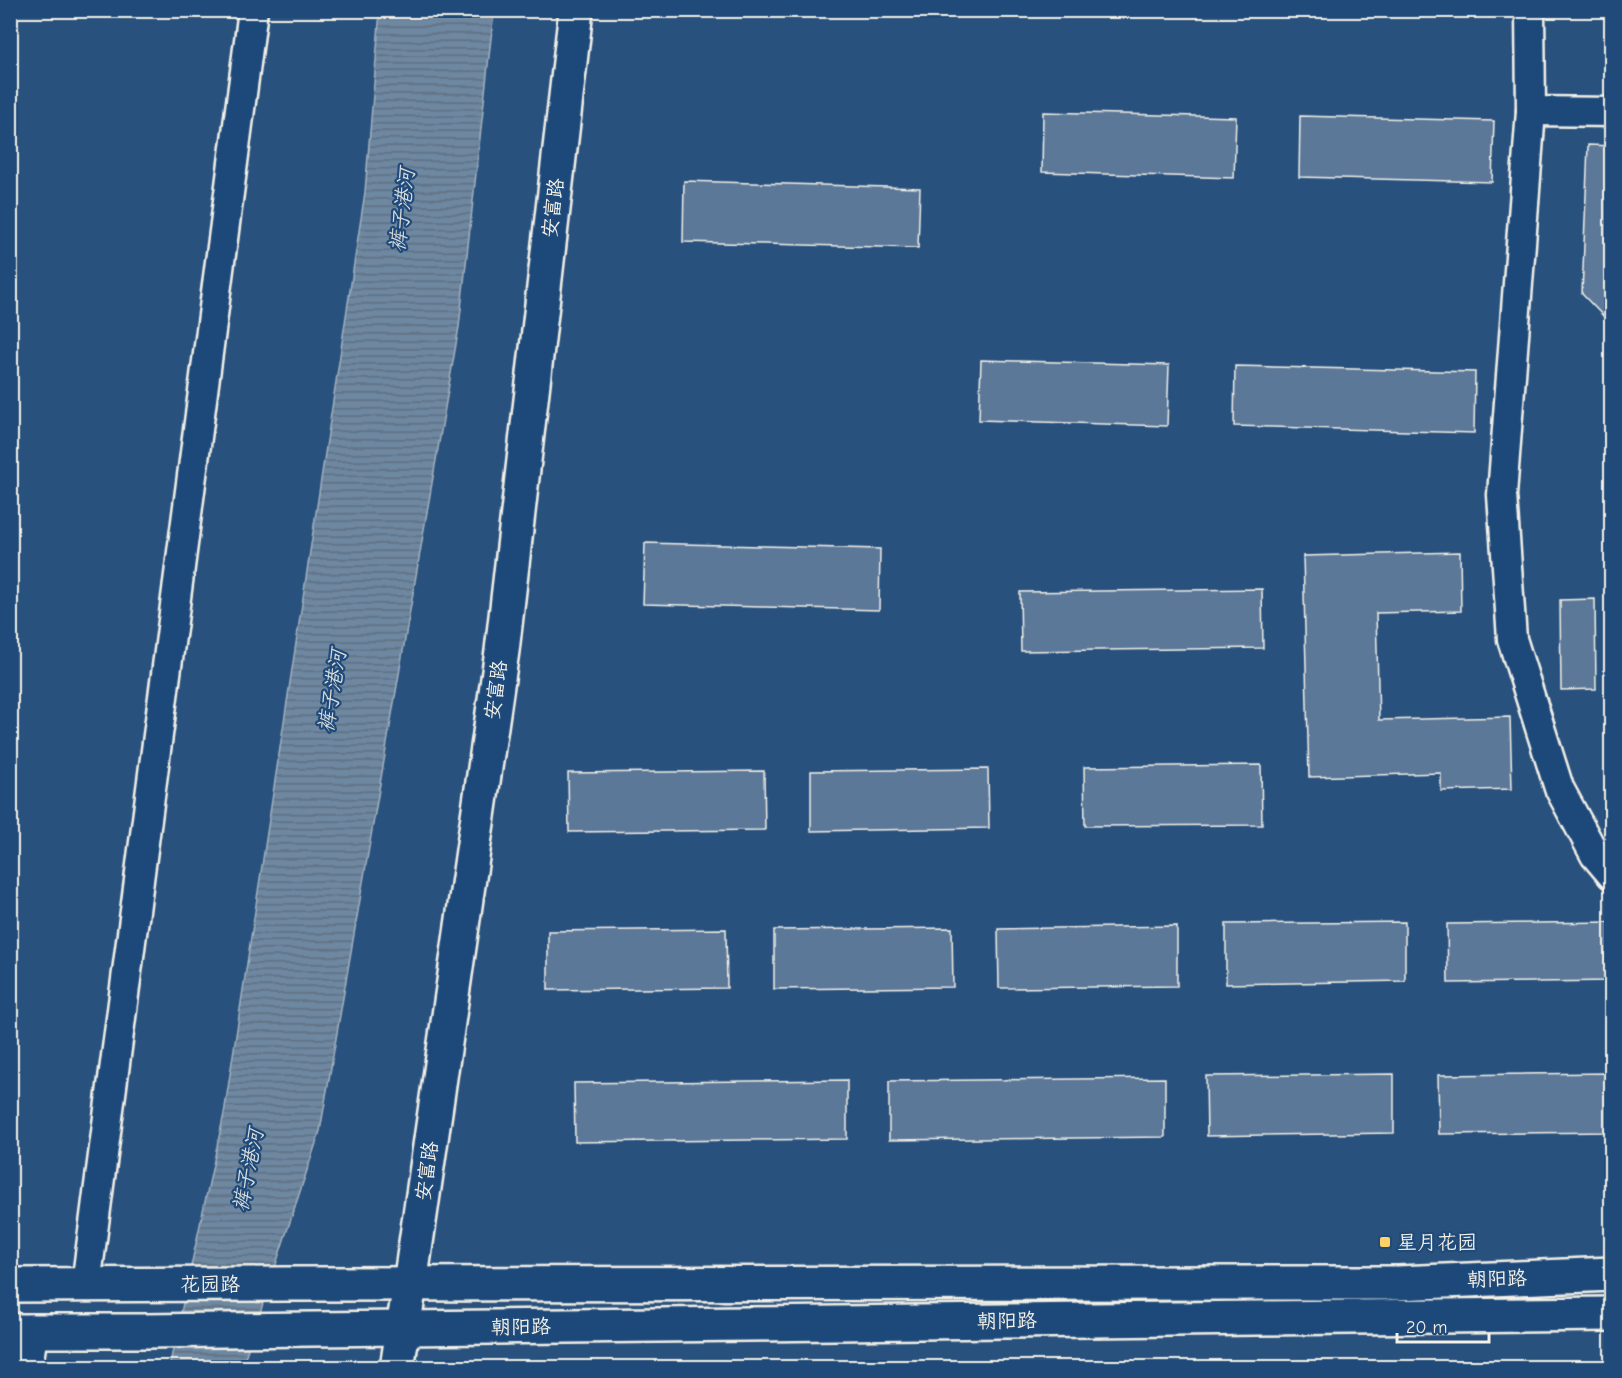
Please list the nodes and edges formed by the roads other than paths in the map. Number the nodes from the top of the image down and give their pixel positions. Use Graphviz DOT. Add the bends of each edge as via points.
graph roads {
  1 [pos="253,10"];
  2 [pos="576,10"];
  3 [pos="1530,10"];
  4 [pos="1532,111"];
  5 [pos="1611,112"];
  6 [pos="1611,875"];
  7 [pos="1611,1274"];
  8 [pos="410,1284"];
  9 [pos="10,1285"];
  10 [pos="86,1285"];
  11 [pos="1611,1314"];
  12 [pos="403,1328"];
  13 [pos="21,1331"];
  14 [pos="26,1368"];
  15 [pos="397,1368"];
  1 -- 10 [label="street"];
  2 -- 8 [label="main road, 安富路" via="502,651"];
  3 -- 4 [label="street"];
  4 -- 5 [label="street"];
  4 -- 6 [label="street" via="1502,495 1512,639 1559,788 1595,855"];
  7 -- 8 [label="main road, 朝阳路" via="1398,1283"];
  8 -- 10 [label="main road, 花园路"];
  8 -- 12 [label="main road, 安富路"];
  9 -- 10 [label="main road, 花园路"];
  11 -- 12 [label="main road, 朝阳路"];
  12 -- 13 [label="main road"];
  12 -- 15 [label="main road, 安富路"];
  13 -- 14 [label="main road"];
}
